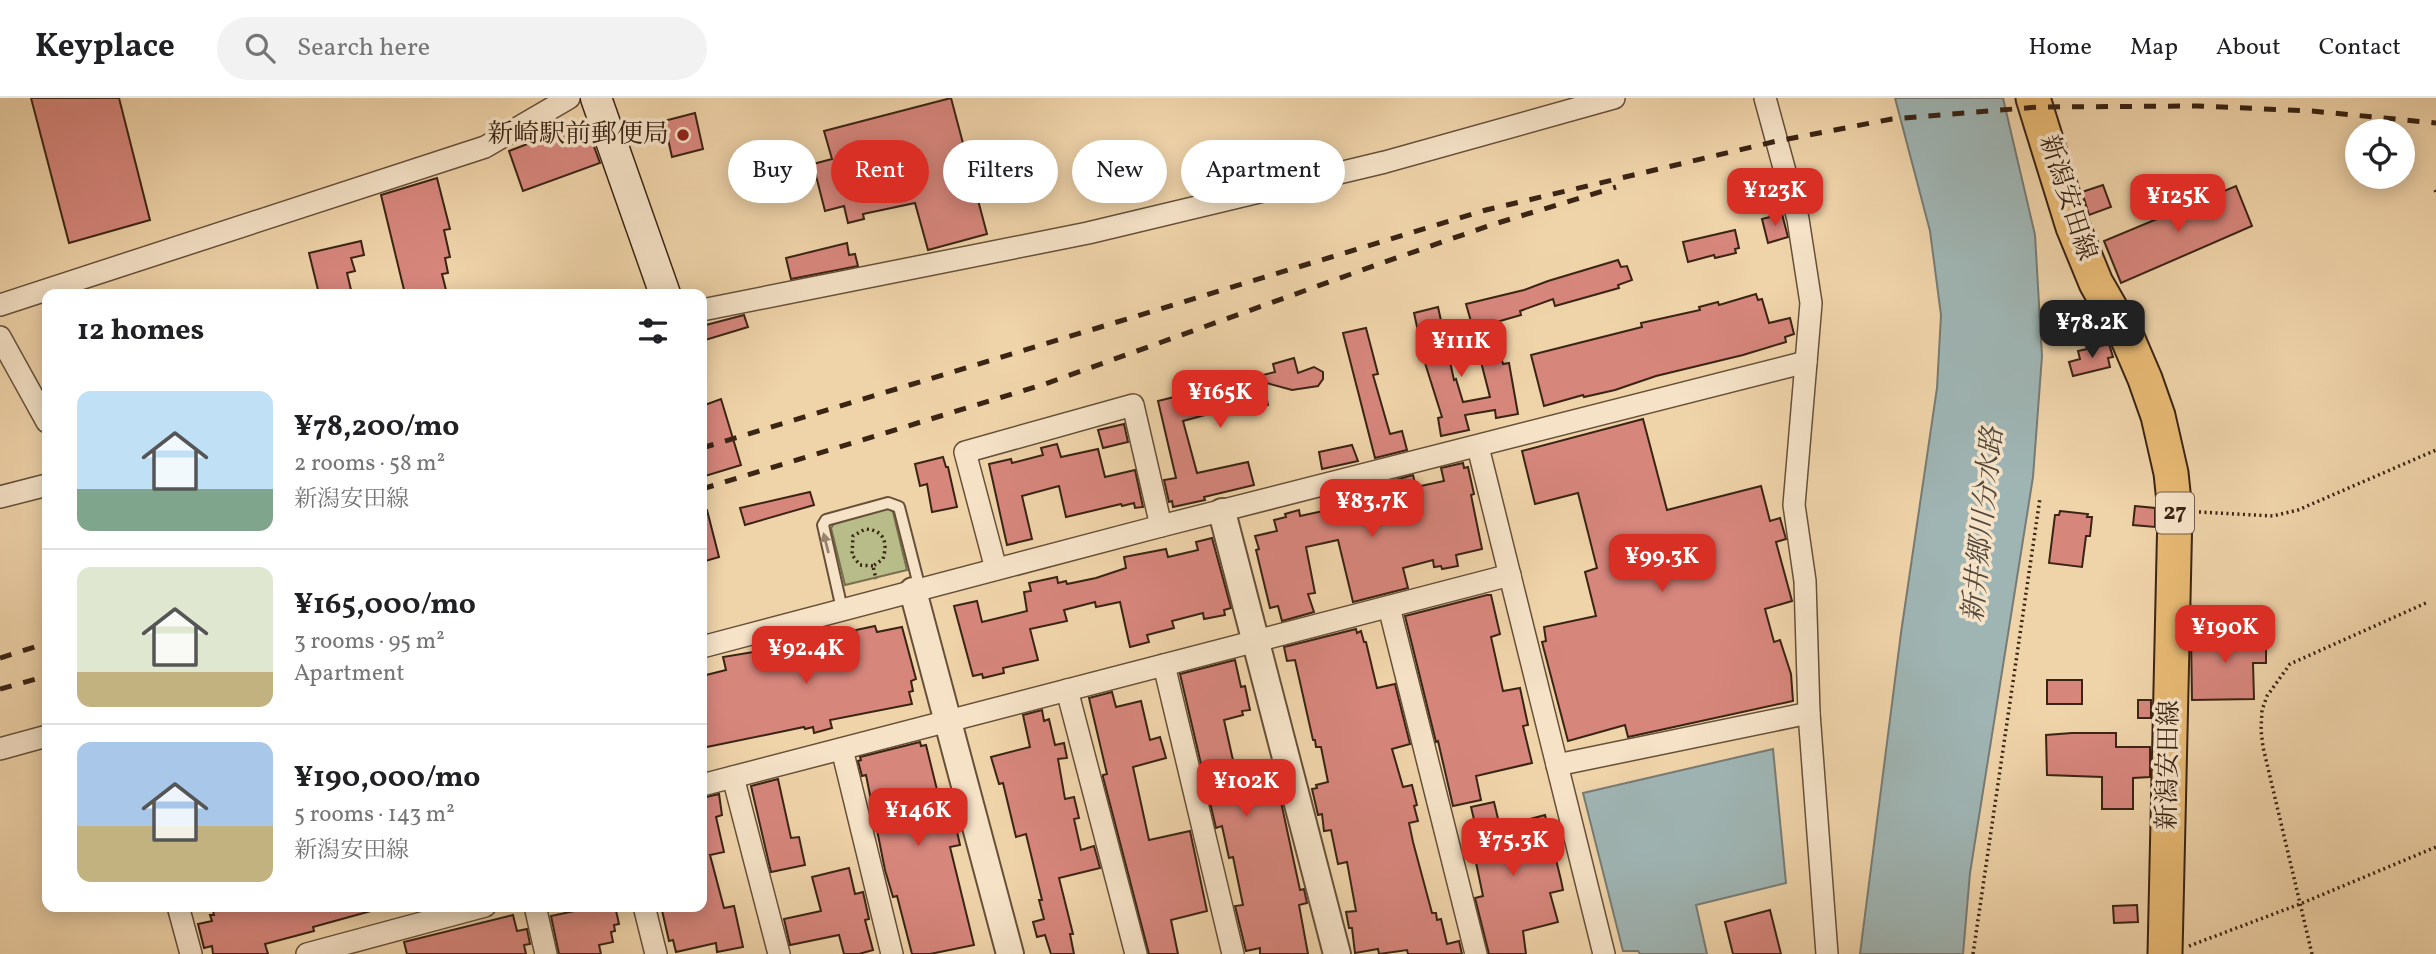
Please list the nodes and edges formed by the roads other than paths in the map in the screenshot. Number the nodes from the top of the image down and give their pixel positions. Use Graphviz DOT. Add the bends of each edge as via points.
graph roads {
  1 [pos="569,98"];
  2 [pos="596,98"];
  3 [pos="1614,98"];
  4 [pos="1765,98"];
  5 [pos="2033,98"];
  6 [pos="49,289"];
  7 [pos="663,289"];
  8 [pos="42,291"];
  9 [pos="0,305"];
  10 [pos="707,309"];
  11 [pos="0,337"];
  12 [pos="1806,362"];
  13 [pos="42,413"];
  14 [pos="1478,446"];
  15 [pos="42,486"];
  16 [pos="0,497"];
  17 [pos="1222,512"];
  18 [pos="1161,526"];
  19 [pos="996,569"];
  20 [pos="1510,575"];
  21 [pos="917,590"];
  22 [pos="1390,607"];
  23 [pos="842,609"];
  24 [pos="1254,642"];
  25 [pos="707,646"];
  26 [pos="1164,665"];
  27 [pos="1067,690"];
  28 [pos="1809,713"];
  29 [pos="948,721"];
  30 [pos="42,737"];
  31 [pos="0,749"];
  32 [pos="842,749"];
  33 [pos="1557,765"];
  34 [pos="733,777"];
  35 [pos="707,784"];
  36 [pos="180,912"];
  37 [pos="463,912"];
  38 [pos="536,912"];
  39 [pos="646,912"];
  40 [pos="2173,952"];
  41 [pos="191,954"];
  42 [pos="307,954"];
  43 [pos="546,954"];
  44 [pos="656,954"];
  45 [pos="779,954"];
  46 [pos="892,954"];
  47 [pos="1010,954"];
  48 [pos="1136,954"];
  49 [pos="1233,954"];
  50 [pos="1338,954"];
  51 [pos="1476,954"];
  52 [pos="1604,954"];
  53 [pos="1827,954"];
  1 -- 6 [label="street" via="485,147"];
  2 -- 7 [label="main road"];
  3 -- 10 [label="street" via="1385,162 1088,233"];
  4 -- 12 [label="street" via="1798,219 1811,303"];
  5 -- 40 [label="main road, 新潟安田線 / 27" via="2073,227 2096,283 2127,337 2158,416 2169,463 2175,511"];
  8 -- 9 [label="street"];
  11 -- 13 [label="street"];
  12 -- 14 [label="street"];
  12 -- 28 [label="street" via="1794,505 1805,581"];
  14 -- 17 [label="street"];
  14 -- 20 [label="street"];
  15 -- 16 [label="street"];
  17 -- 18 [label="street"];
  17 -- 24 [label="street"];
  18 -- 19 [label="street"];
  18 -- 19 [label="street" via="1133,405 965,452"];
  19 -- 21 [label="street"];
  20 -- 22 [label="street"];
  20 -- 33 [label="street"];
  21 -- 23 [label="street"];
  23 -- 21 [label="lane, one-way" via="823,525 826,520 888,503 899,507"];
  21 -- 29 [label="street"];
  22 -- 24 [label="street"];
  22 -- 51 [label="street"];
  23 -- 25 [label="street"];
  24 -- 26 [label="street"];
  24 -- 50 [label="street"];
  26 -- 27 [label="street"];
  26 -- 49 [label="street"];
  27 -- 29 [label="street"];
  27 -- 48 [label="street"];
  28 -- 33 [label="street"];
  28 -- 53 [label="street"];
  29 -- 32 [label="street"];
  29 -- 47 [label="street"];
  30 -- 31 [label="street"];
  32 -- 34 [label="street"];
  32 -- 46 [label="street"];
  33 -- 52 [label="street"];
  34 -- 35 [label="street"];
  34 -- 45 [label="street"];
  36 -- 41 [label="street"];
  37 -- 42 [label="street"];
  38 -- 43 [label="street"];
  39 -- 44 [label="street"];
}
